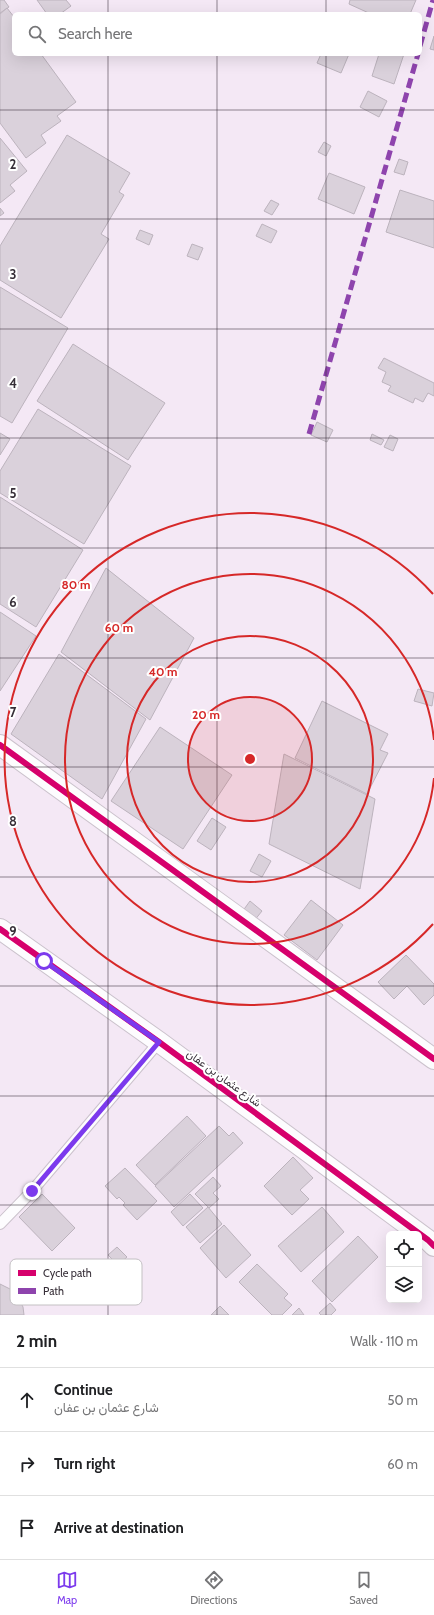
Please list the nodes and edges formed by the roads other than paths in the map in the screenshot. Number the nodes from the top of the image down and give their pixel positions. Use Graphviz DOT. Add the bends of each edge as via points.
graph roads {
  1 [pos="0,745"];
  2 [pos="0,929"];
  3 [pos="159,1042"];
  4 [pos="434,1059"];
  5 [pos="0,1224"];
  6 [pos="434,1246"];
  1 -- 4 [label="street"];
  2 -- 3 [label="street, شارع عثمان بن عفان"];
  3 -- 5 [label="lane" via="32,1191"];
  3 -- 6 [label="street, شارع عثمان بن عفان"];
}
